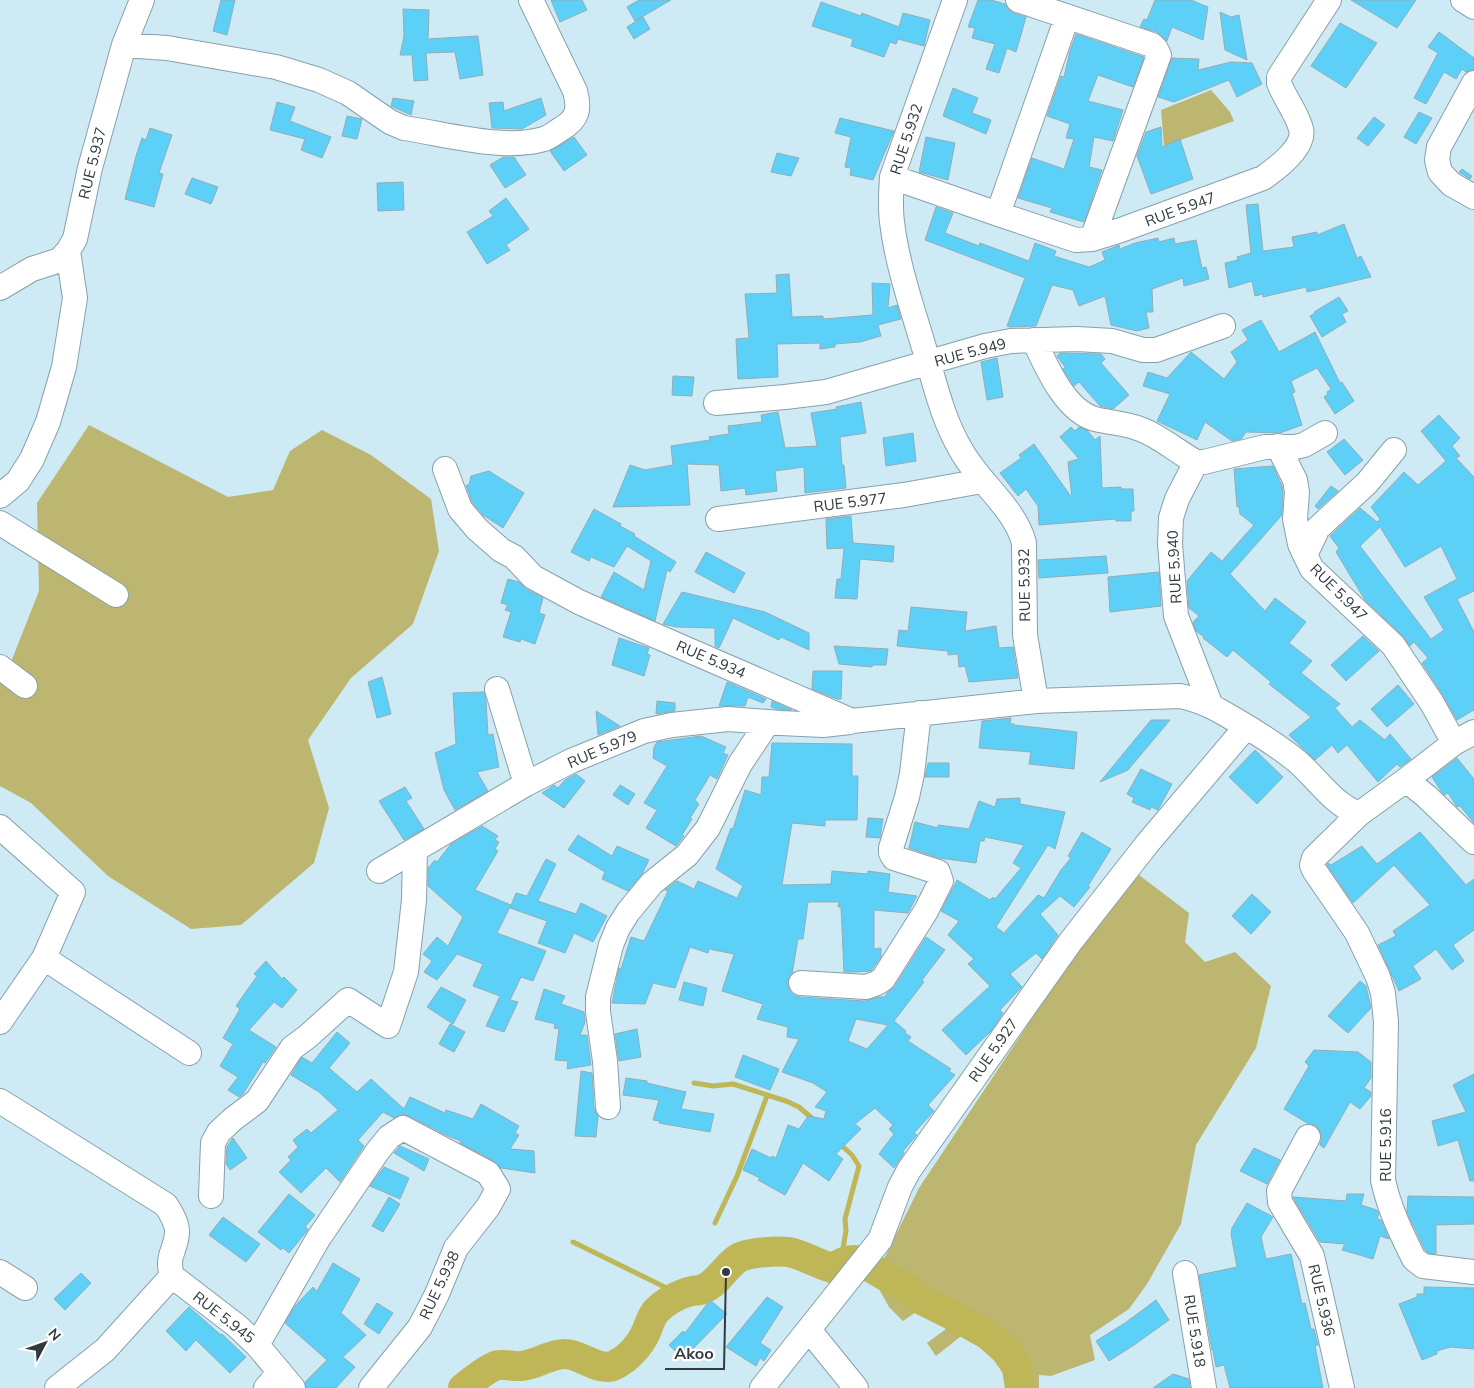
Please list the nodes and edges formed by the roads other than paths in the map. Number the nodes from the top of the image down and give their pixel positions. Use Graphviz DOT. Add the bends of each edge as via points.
graph roads {
  1 [pos="142,0"];
  2 [pos="531,0"];
  3 [pos="955,0"];
  4 [pos="1018,0"];
  5 [pos="1329,0"];
  6 [pos="1463,0"];
  7 [pos="1474,7"];
  8 [pos="1067,17"];
  9 [pos="124,45"];
  10 [pos="1474,83"];
  11 [pos="892,177"];
  12 [pos="1474,197"];
  13 [pos="998,214"];
  14 [pos="1092,239"];
  15 [pos="68,251"];
  16 [pos="0,288"];
  17 [pos="1223,326"];
  18 [pos="1034,340"];
  19 [pos="929,363"];
  20 [pos="716,403"];
  21 [pos="1325,434"];
  22 [pos="1278,446"];
  23 [pos="1394,450"];
  24 [pos="1196,462"];
  25 [pos="445,469"];
  26 [pos="982,481"];
  27 [pos="0,496"];
  28 [pos="718,519"];
  29 [pos="0,523"];
  30 [pos="1305,554"];
  31 [pos="116,594"];
  32 [pos="0,667"];
  33 [pos="25,686"];
  34 [pos="497,689"];
  35 [pos="1036,701"];
  36 [pos="1210,706"];
  37 [pos="919,713"];
  38 [pos="852,721"];
  39 [pos="768,722"];
  40 [pos="1246,726"];
  41 [pos="1474,732"];
  42 [pos="1454,743"];
  43 [pos="1406,780"];
  44 [pos="526,784"];
  45 [pos="1359,814"];
  46 [pos="0,827"];
  47 [pos="1474,842"];
  48 [pos="415,850"];
  49 [pos="379,871"];
  50 [pos="44,958"];
  51 [pos="801,983"];
  52 [pos="0,1022"];
  53 [pos="189,1053"];
  54 [pos="0,1101"];
  55 [pos="608,1107"];
  56 [pos="390,1137"];
  57 [pos="1308,1137"];
  58 [pos="211,1196"];
  59 [pos="0,1272"];
  60 [pos="1474,1272"];
  61 [pos="1185,1273"];
  62 [pos="172,1276"];
  63 [pos="25,1288"];
  64 [pos="809,1330"];
  65 [pos="256,1345"];
  66 [pos="280,1383"];
  67 [pos="57,1388"];
  68 [pos="371,1388"];
  69 [pos="762,1388"];
  70 [pos="856,1388"];
  71 [pos="1204,1388"];
  72 [pos="1342,1388"];
  1 -- 9 [label="street, RUE 5.937"];
  2 -- 9 [label="street" via="578,102 576,116 568,125 546,138 522,143 495,143 404,128 348,93 276,67 167,48"];
  3 -- 11 [label="street, RUE 5.932"];
  4 -- 8 [label="street"];
  5 -- 14 [label="street, RUE 5.947" via="1279,77 1302,137 1277,168 1263,178"];
  6 -- 7 [label="street"];
  8 -- 13 [label="street"];
  8 -- 14 [label="street" via="1152,46 1159,55"];
  9 -- 15 [label="street, RUE 5.937" via="90,168 75,239"];
  10 -- 12 [label="street" via="1439,147 1437,160 1440,172 1451,184"];
  11 -- 13 [label="street, RUE 5.947"];
  11 -- 19 [label="street, RUE 5.932" via="892,223 905,283"];
  13 -- 14 [label="street, RUE 5.947" via="1076,240"];
  15 -- 16 [label="street" via="60,260 32,269"];
  15 -- 27 [label="street" via="75,298 64,367 48,422 32,460 18,481"];
  17 -- 18 [label="street, RUE 5.949" via="1156,350 1143,350 1112,341"];
  18 -- 19 [label="street, RUE 5.949" via="994,344"];
  18 -- 24 [label="street" via="1052,379 1085,415 1144,430"];
  19 -- 20 [label="street, RUE 5.949" via="826,392"];
  19 -- 26 [label="street, RUE 5.932" via="942,410 960,450"];
  21 -- 22 [label="street" via="1304,445"];
  22 -- 24 [label="street"];
  22 -- 30 [label="street" via="1295,480 1295,519"];
  23 -- 30 [label="street, RUE 5.947" via="1367,482 1318,528"];
  24 -- 36 [label="street, RUE 5.940" via="1177,499 1170,544 1176,616"];
  25 -- 38 [label="street, RUE 5.934" via="460,509 477,529 514,557 533,577 597,610"];
  26 -- 28 [label="street, RUE 5.977" via="904,495"];
  26 -- 35 [label="street, RUE 5.932" via="1021,530 1024,543 1024,635"];
  29 -- 31 [label="street"];
  30 -- 42 [label="street, RUE 5.947" via="1312,569 1393,645"];
  32 -- 33 [label="street"];
  34 -- 44 [label="street"];
  35 -- 36 [label="street" via="1180,696"];
  35 -- 37 [label="street"];
  36 -- 40 [label="street"];
  37 -- 38 [label="street"];
  37 -- 51 [label="street" via="912,774 890,848 894,858 938,872 941,882 883,979 866,987"];
  38 -- 39 [label="street, RUE 5.979" via="823,725"];
  39 -- 44 [label="street, RUE 5.979" via="728,719 672,724 644,731 571,761"];
  39 -- 55 [label="street" via="740,764 708,828 687,855 652,883 618,928 598,997"];
  40 -- 45 [label="street" via="1300,764 1340,805"];
  40 -- 64 [label="street, RUE 5.927" via="1071,941 909,1170 880,1240"];
  41 -- 42 [label="street"];
  42 -- 43 [label="street"];
  43 -- 45 [label="street"];
  43 -- 47 [label="street"];
  44 -- 48 [label="street, RUE 5.979"];
  45 -- 60 [label="street, RUE 5.916" via="1314,858 1312,864 1357,933 1383,994 1386,1022 1383,1180 1395,1220 1418,1263"];
  46 -- 50 [label="street" via="73,892"];
  48 -- 49 [label="street, RUE 5.979"];
  48 -- 58 [label="street" via="414,900 406,972 388,1026 348,1000 292,1048 257,1101 219,1132 213,1143"];
  50 -- 52 [label="street"];
  50 -- 53 [label="street"];
  54 -- 62 [label="street" via="166,1205 177,1233 168,1263"];
  56 -- 65 [label="street, RUE 5.945" via="318,1240"];
  56 -- 68 [label="street, RUE 5.938" via="403,1128 488,1172 498,1189 456,1248 420,1327"];
  57 -- 72 [label="street, RUE 5.936" via="1279,1191 1280,1202 1312,1256"];
  59 -- 63 [label="street"];
  61 -- 71 [label="street, RUE 5.918"];
  62 -- 65 [label="street, RUE 5.945" via="237,1326"];
  62 -- 67 [label="street" via="105,1350"];
  64 -- 69 [label="street, RUE 5.927"];
  64 -- 70 [label="street"];
  65 -- 66 [label="street"];
}
